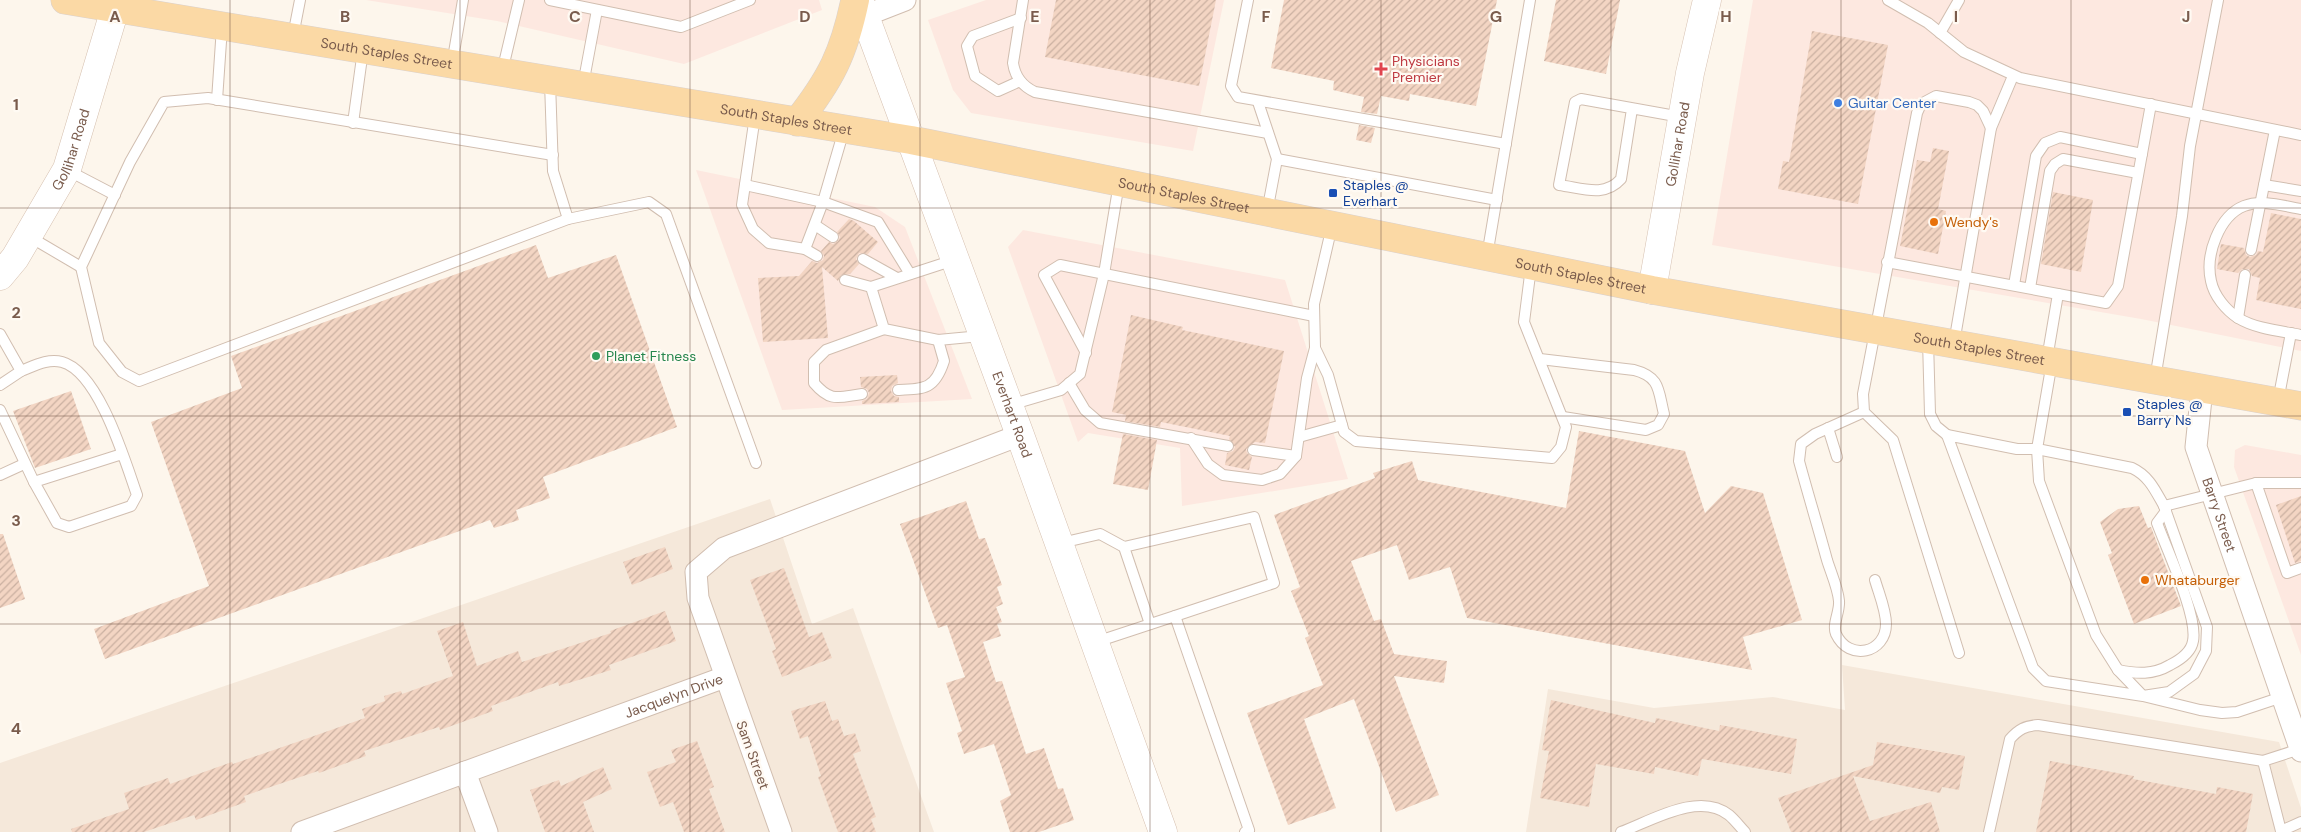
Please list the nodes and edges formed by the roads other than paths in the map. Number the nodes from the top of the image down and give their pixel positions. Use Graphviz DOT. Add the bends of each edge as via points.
graph roads {
  1 [pos="65,0"];
  2 [pos="300,0"];
  3 [pos="464,0"];
  4 [pos="519,0"];
  5 [pos="550,0"];
  6 [pos="750,0"];
  7 [pos="905,0"];
  8 [pos="1024,0"];
  9 [pos="1248,0"];
  10 [pos="1530,0"];
  11 [pos="1707,0"];
  12 [pos="1888,0"];
  13 [pos="1959,0"];
  14 [pos="2218,0"];
  15 [pos="116,5"];
  16 [pos="859,5"];
  17 [pos="597,10"];
  18 [pos="1021,18"];
  19 [pos="222,27"];
  20 [pos="1940,33"];
  21 [pos="292,38"];
  22 [pos="363,50"];
  23 [pos="452,65"];
  24 [pos="501,73"];
  25 [pos="2013,76"];
  26 [pos="550,81"];
  27 [pos="1020,81"];
  28 [pos="583,86"];
  29 [pos="217,100"];
  30 [pos="1258,102"];
  31 [pos="2151,104"];
  32 [pos="1632,109"];
  33 [pos="2196,114"];
  34 [pos="756,115"];
  35 [pos="1682,117"];
  36 [pos="798,122"];
  37 [pos="353,123"];
  38 [pos="1992,128"];
  39 [pos="844,129"];
  40 [pos="2275,130"];
  41 [pos="1268,133"];
  42 [pos="2301,135"];
  43 [pos="911,140"];
  44 [pos="1506,144"];
  45 [pos="2142,154"];
  46 [pos="552,156"];
  47 [pos="1277,159"];
  48 [pos="67,169"];
  49 [pos="2138,173"];
  50 [pos="1119,182"];
  51 [pos="745,185"];
  52 [pos="2264,185"];
  53 [pos="2301,191"];
  54 [pos="115,195"];
  55 [pos="1496,200"];
  56 [pos="823,202"];
  57 [pos="2261,202"];
  58 [pos="2301,209"];
  59 [pos="1267,212"];
  60 [pos="568,219"];
  61 [pos="815,225"];
  62 [pos="1332,226"];
  63 [pos="28,236"];
  64 [pos="833,237"];
  65 [pos="805,249"];
  66 [pos="2251,250"];
  67 [pos="817,256"];
  68 [pos="1487,257"];
  69 [pos="863,259"];
  70 [pos="955,259"];
  71 [pos="1888,262"];
  72 [pos="1531,266"];
  73 [pos="81,267"];
  74 [pos="910,274"];
  75 [pos="1104,274"];
  76 [pos="2246,275"];
  77 [pos="0,276"];
  78 [pos="1966,276"];
  79 [pos="897,278"];
  80 [pos="845,280"];
  81 [pos="2014,285"];
  82 [pos="871,287"];
  83 [pos="2030,288"];
  84 [pos="1652,290"];
  85 [pos="2058,294"];
  86 [pos="1314,316"];
  87 [pos="2238,318"];
  88 [pos="884,329"];
  89 [pos="1874,330"];
  90 [pos="0,334"];
  91 [pos="2296,334"];
  92 [pos="983,336"];
  93 [pos="938,340"];
  94 [pos="1941,342"];
  95 [pos="1315,348"];
  96 [pos="1086,353"];
  97 [pos="1540,359"];
  98 [pos="2049,361"];
  99 [pos="22,370"];
  100 [pos="2154,380"];
  101 [pos="1069,383"];
  102 [pos="0,384"];
  103 [pos="2202,389"];
  104 [pos="898,390"];
  105 [pos="862,394"];
  106 [pos="2290,404"];
  107 [pos="1009,406"];
  108 [pos="0,410"];
  109 [pos="1864,412"];
  110 [pos="1562,417"];
  111 [pos="1342,425"];
  112 [pos="1828,428"];
  113 [pos="1020,435"];
  114 [pos="1946,435"];
  115 [pos="1299,437"];
  116 [pos="1191,438"];
  117 [pos="1228,446"];
  118 [pos="2037,449"];
  119 [pos="1253,450"];
  120 [pos="122,454"];
  121 [pos="1296,456"];
  122 [pos="1837,457"];
  123 [pos="756,463"];
  124 [pos="24,464"];
  125 [pos="0,475"];
  126 [pos="34,482"];
  127 [pos="2256,483"];
  128 [pos="2301,483"];
  129 [pos="2212,493"];
  130 [pos="2165,508"];
  131 [pos="1059,544"];
  132 [pos="1124,548"];
  133 [pos="2301,568"];
  134 [pos="1875,580"];
  135 [pos="1175,616"];
  136 [pos="1150,624"];
  137 [pos="1095,643"];
  138 [pos="1958,653"];
  139 [pos="2118,670"];
  140 [pos="725,677"];
  141 [pos="2143,696"];
  142 [pos="2282,696"];
  143 [pos="2301,750"];
  144 [pos="2263,761"];
  145 [pos="465,772"];
  146 [pos="2301,822"];
  147 [pos="302,832"];
  148 [pos="486,832"];
  149 [pos="781,832"];
  150 [pos="1163,832"];
  151 [pos="1246,832"];
  152 [pos="1621,832"];
  153 [pos="1745,832"];
  154 [pos="1989,832"];
  155 [pos="2281,832"];
  1 -- 15 [label="main road, South Staples Street"];
  2 -- 21 [label="lane"];
  3 -- 23 [label="lane"];
  4 -- 24 [label="lane"];
  5 -- 17 [label="lane"];
  6 -- 17 [label="lane" via="681,28"];
  7 -- 16 [label="street"];
  8 -- 18 [label="lane"];
  9 -- 30 [label="lane" via="1231,86 1238,97"];
  10 -- 44 [label="lane"];
  11 -- 35 [label="main road, Gollihar Road"];
  12 -- 20 [label="lane"];
  13 -- 20 [label="lane"];
  14 -- 33 [label="lane"];
  15 -- 19 [label="main road, South Staples Street"];
  15 -- 48 [label="main road, Gollihar Road"];
  16 -- 36 [label="main road" via="839,57 817,97"];
  16 -- 43 [label="main road, Everhart Road"];
  17 -- 28 [label="lane"];
  18 -- 27 [label="lane" via="1013,63 1014,73"];
  18 -- 27 [label="lane" via="973,36 967,46 975,76 998,91"];
  19 -- 21 [label="main road, South Staples Street"];
  19 -- 29 [label="lane"];
  20 -- 25 [label="lane" via="1964,52"];
  21 -- 22 [label="main road, South Staples Street"];
  22 -- 23 [label="main road, South Staples Street"];
  22 -- 37 [label="lane"];
  23 -- 24 [label="main road, South Staples Street"];
  24 -- 26 [label="main road, South Staples Street"];
  25 -- 31 [label="lane"];
  25 -- 38 [label="lane"];
  26 -- 28 [label="main road, South Staples Street"];
  26 -- 46 [label="lane"];
  27 -- 41 [label="lane" via="1035,92"];
  28 -- 34 [label="main road, South Staples Street"];
  29 -- 37 [label="lane"];
  29 -- 54 [label="lane" via="164,102"];
  30 -- 41 [label="lane"];
  30 -- 44 [label="lane"];
  31 -- 33 [label="lane"];
  31 -- 45 [label="lane"];
  32 -- 32 [label="lane" via="1581,99 1575,102 1559,186 1605,191 1614,187 1621,179"];
  32 -- 35 [label="lane"];
  33 -- 40 [label="lane"];
  33 -- 100 [label="lane"];
  34 -- 36 [label="main road, South Staples Street"];
  34 -- 51 [label="lane"];
  35 -- 84 [label="main road, Gollihar Road"];
  36 -- 39 [label="main road, South Staples Street"];
  37 -- 46 [label="lane"];
  38 -- 71 [label="lane" via="1976,105 1936,96 1921,104"];
  38 -- 78 [label="lane"];
  39 -- 43 [label="main road, South Staples Street"];
  39 -- 56 [label="lane"];
  40 -- 42 [label="lane"];
  40 -- 52 [label="lane"];
  41 -- 47 [label="lane"];
  43 -- 50 [label="main road, South Staples Street"];
  43 -- 70 [label="main road, Everhart Road"];
  44 -- 55 [label="lane"];
  45 -- 49 [label="lane"];
  45 -- 81 [label="lane" via="2060,137 2045,143 2036,156"];
  46 -- 60 [label="lane" via="553,171"];
  47 -- 55 [label="lane"];
  47 -- 59 [label="lane"];
  48 -- 54 [label="lane"];
  48 -- 63 [label="main road, Gollihar Road"];
  49 -- 83 [label="lane" via="2063,159 2055,164 2050,171"];
  49 -- 85 [label="lane" via="2118,286 2106,303"];
  50 -- 59 [label="main road, South Staples Street"];
  50 -- 75 [label="lane"];
  51 -- 56 [label="lane"];
  51 -- 65 [label="lane" via="742,205 752,229 769,243"];
  52 -- 53 [label="lane"];
  52 -- 57 [label="lane"];
  54 -- 73 [label="lane"];
  55 -- 68 [label="lane"];
  56 -- 61 [label="lane"];
  56 -- 74 [label="lane" via="878,222"];
  57 -- 58 [label="lane"];
  57 -- 66 [label="lane"];
  57 -- 87 [label="lane" via="2234,211 2217,234 2213,254 2211,281 2216,295"];
  59 -- 62 [label="main road, South Staples Street"];
  60 -- 73 [label="lane" via="139,381 122,372 99,343"];
  60 -- 123 [label="lane" via="649,202 666,214"];
  61 -- 64 [label="lane"];
  61 -- 65 [label="lane"];
  62 -- 68 [label="main road, South Staples Street"];
  62 -- 86 [label="lane"];
  63 -- 73 [label="lane"];
  63 -- 77 [label="main road, Gollihar Road"];
  65 -- 67 [label="lane"];
  68 -- 72 [label="main road, South Staples Street"];
  69 -- 79 [label="lane"];
  70 -- 74 [label="lane"];
  70 -- 92 [label="main road, Everhart Road"];
  71 -- 78 [label="lane"];
  71 -- 89 [label="lane"];
  72 -- 84 [label="main road, South Staples Street"];
  72 -- 97 [label="lane" via="1524,322"];
  74 -- 79 [label="lane"];
  75 -- 86 [label="lane"];
  75 -- 96 [label="lane"];
  75 -- 96 [label="lane" via="1060,265 1044,275"];
  76 -- 87 [label="lane"];
  78 -- 81 [label="lane"];
  78 -- 94 [label="lane"];
  79 -- 82 [label="lane"];
  80 -- 82 [label="lane"];
  81 -- 83 [label="lane"];
  82 -- 88 [label="lane"];
  83 -- 85 [label="lane"];
  84 -- 89 [label="main road, South Staples Street"];
  85 -- 98 [label="lane"];
  86 -- 95 [label="lane"];
  87 -- 91 [label="lane"];
  88 -- 93 [label="lane"];
  88 -- 105 [label="lane" via="826,350 814,362 814,383 823,394 833,398"];
  89 -- 94 [label="main road, South Staples Street"];
  89 -- 109 [label="lane" via="1863,394"];
  90 -- 99 [label="lane"];
  91 -- 106 [label="lane"];
  92 -- 93 [label="lane"];
  92 -- 107 [label="main road, Everhart Road"];
  93 -- 104 [label="lane" via="944,360 934,382 922,389"];
  94 -- 98 [label="main road, South Staples Street"];
  94 -- 114 [label="lane" via="1930,414"];
  95 -- 111 [label="lane" via="1328,375"];
  95 -- 115 [label="lane" via="1307,378"];
  96 -- 101 [label="lane" via="1080,374"];
  97 -- 110 [label="lane"];
  97 -- 110 [label="lane" via="1648,373 1655,380 1664,414 1658,426 1646,430"];
  98 -- 100 [label="main road, South Staples Street"];
  98 -- 118 [label="lane"];
  99 -- 102 [label="lane"];
  99 -- 120 [label="lane" via="49,361 63,362 83,377 102,402"];
  100 -- 103 [label="main road, South Staples Street"];
  101 -- 107 [label="lane" via="1061,390"];
  101 -- 116 [label="lane" via="1085,410 1100,423"];
  103 -- 106 [label="main road, South Staples Street"];
  103 -- 129 [label="street, Barry Street" via="2196,447"];
  107 -- 113 [label="main road, Everhart Road"];
  108 -- 124 [label="lane"];
  109 -- 112 [label="lane"];
  109 -- 138 [label="lane" via="1893,440"];
  110 -- 111 [label="lane" via="1566,427 1561,447 1552,458 1356,441 1344,432"];
  111 -- 115 [label="lane"];
  112 -- 122 [label="lane"];
  112 -- 134 [label="lane" via="1801,444 1799,461 1839,601 1835,632 1841,643 1851,650 1869,650 1884,635 1885,614"];
  113 -- 131 [label="main road, Everhart Road"];
  113 -- 140 [label="street, Jacquelyn Drive" via="724,548 696,572 698,598"];
  114 -- 118 [label="lane" via="2017,449"];
  114 -- 141 [label="lane" via="2039,675 2046,681"];
  115 -- 121 [label="lane"];
  116 -- 117 [label="lane"];
  116 -- 121 [label="lane" via="1208,464 1223,475 1262,480 1280,474"];
  118 -- 130 [label="lane" via="2132,468 2150,481"];
  118 -- 139 [label="lane" via="2040,481 2093,626"];
  119 -- 121 [label="lane"];
  120 -- 126 [label="lane"];
  120 -- 126 [label="lane" via="137,495 132,506 69,527 57,523"];
  124 -- 125 [label="lane"];
  124 -- 126 [label="lane"];
  127 -- 128 [label="lane"];
  127 -- 129 [label="lane"];
  127 -- 133 [label="lane" via="2287,573"];
  129 -- 130 [label="lane"];
  129 -- 142 [label="street, Barry Street"];
  130 -- 139 [label="lane" via="2158,523 2192,621 2193,642 2180,660 2168,667 2138,674"];
  130 -- 141 [label="lane" via="2207,628 2208,640 2202,663 2189,679 2169,692"];
  131 -- 132 [label="lane" via="1100,534"];
  131 -- 137 [label="main road, Everhart Road"];
  132 -- 135 [label="lane" via="1254,517 1274,583"];
  132 -- 136 [label="lane"];
  135 -- 136 [label="lane"];
  135 -- 151 [label="lane" via="1249,830"];
  136 -- 137 [label="lane"];
  137 -- 150 [label="main road, Everhart Road"];
  139 -- 141 [label="lane"];
  140 -- 145 [label="street, Jacquelyn Drive"];
  140 -- 149 [label="street, Sam Street"];
  141 -- 142 [label="lane" via="2222,713 2237,712"];
  142 -- 143 [label="street, Barry Street"];
  143 -- 144 [label="lane"];
  144 -- 154 [label="lane" via="2038,725 2025,726 2010,739"];
  144 -- 155 [label="lane"];
  145 -- 147 [label="street, Jacquelyn Drive"];
  145 -- 148 [label="street"];
  146 -- 155 [label="lane"];
  152 -- 153 [label="lane" via="1685,808 1705,806 1727,814"];
}
